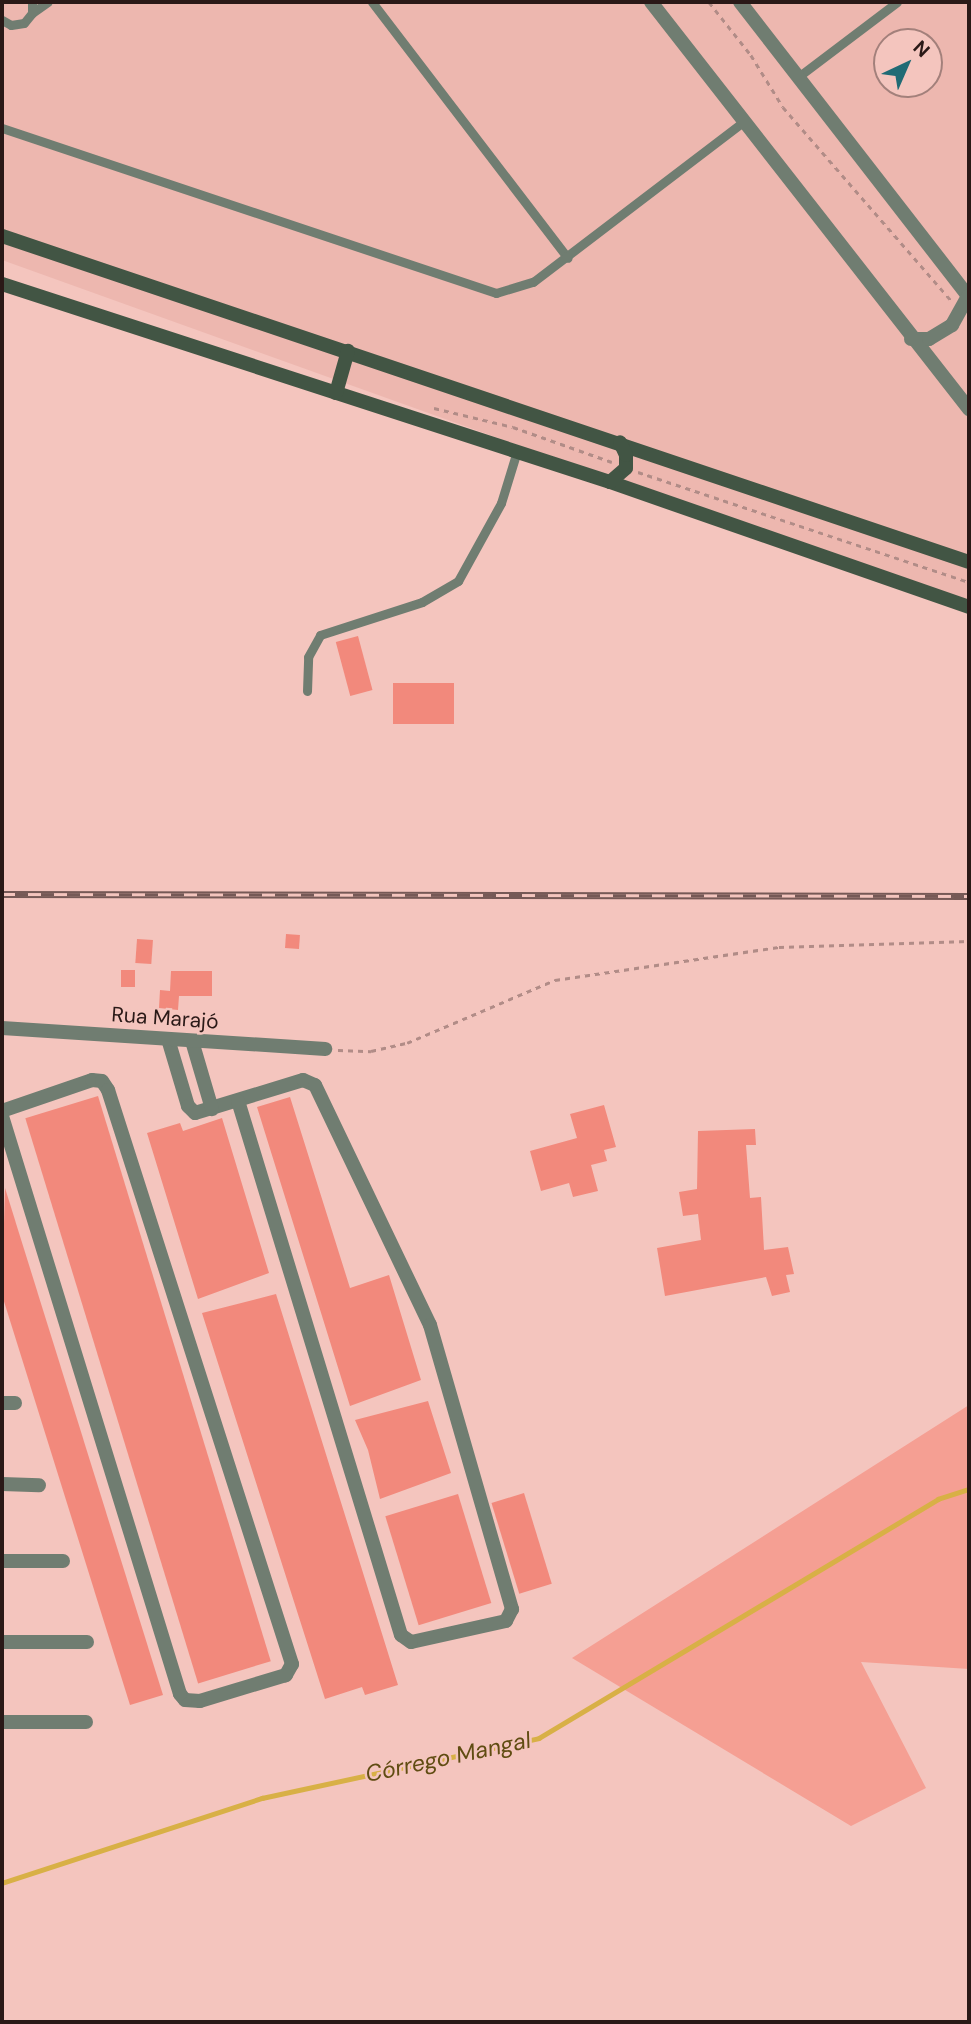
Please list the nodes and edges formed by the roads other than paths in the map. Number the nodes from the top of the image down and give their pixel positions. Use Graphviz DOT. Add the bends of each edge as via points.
graph roads {
  1 [pos="32,2"];
  2 [pos="48,2"];
  3 [pos="372,2"];
  4 [pos="651,2"];
  5 [pos="740,2"];
  6 [pos="897,2"];
  7 [pos="32,13"];
  8 [pos="3,25"];
  9 [pos="798,77"];
  10 [pos="743,122"];
  11 [pos="2,128"];
  12 [pos="2,236"];
  13 [pos="568,258"];
  14 [pos="2,284"];
  15 [pos="966,301"];
  16 [pos="911,339"];
  17 [pos="348,351"];
  18 [pos="336,393"];
  19 [pos="969,409"];
  20 [pos="620,442"];
  21 [pos="517,451"];
  22 [pos="610,482"];
  23 [pos="969,562"];
  24 [pos="969,607"];
  25 [pos="307,691"];
  26 [pos="2,1028"];
  27 [pos="168,1039"];
  28 [pos="192,1041"];
  29 [pos="326,1049"];
  30 [pos="238,1101"];
  31 [pos="212,1110"];
  32 [pos="2,1111"];
  33 [pos="2,1116"];
  34 [pos="2,1484"];
  35 [pos="39,1485"];
  36 [pos="2,1561"];
  37 [pos="63,1561"];
  38 [pos="2,1642"];
  39 [pos="88,1642"];
  40 [pos="2,1722"];
  41 [pos="86,1722"];
  1 -- 7 [label="lane"];
  2 -- 7 [label="lane"];
  3 -- 13 [label="lane"];
  4 -- 10 [label="street"];
  5 -- 9 [label="street"];
  6 -- 9 [label="lane"];
  7 -- 8 [label="lane" via="24,23"];
  9 -- 15 [label="street"];
  10 -- 13 [label="lane"];
  10 -- 16 [label="street"];
  11 -- 13 [label="lane" via="486,291 512,292"];
  12 -- 17 [label="main road"];
  14 -- 18 [label="main road"];
  15 -- 16 [label="street" via="939,334"];
  16 -- 19 [label="street"];
  17 -- 18 [label="main road"];
  17 -- 20 [label="main road"];
  18 -- 21 [label="main road"];
  20 -- 22 [label="main road" via="626,468"];
  20 -- 23 [label="main road"];
  21 -- 22 [label="main road"];
  21 -- 25 [label="lane" via="501,503 457,581 422,602 320,635 308,657"];
  22 -- 24 [label="main road"];
  26 -- 27 [label="street, Rua Marajó"];
  27 -- 28 [label="street, Rua Marajó"];
  27 -- 31 [label="street" via="191,1110"];
  28 -- 29 [label="street, Rua Marajó"];
  28 -- 31 [label="street"];
  30 -- 30 [label="street" via="303,1080 315,1085 430,1325 512,1609 506,1621 411,1642 401,1635"];
  30 -- 31 [label="street"];
  32 -- 33 [label="street" via="92,1080 102,1081 108,1090 292,1664 286,1675 200,1701 185,1700 180,1694"];
  34 -- 35 [label="street"];
  36 -- 37 [label="street"];
  38 -- 39 [label="street"];
  40 -- 41 [label="street"];
}
